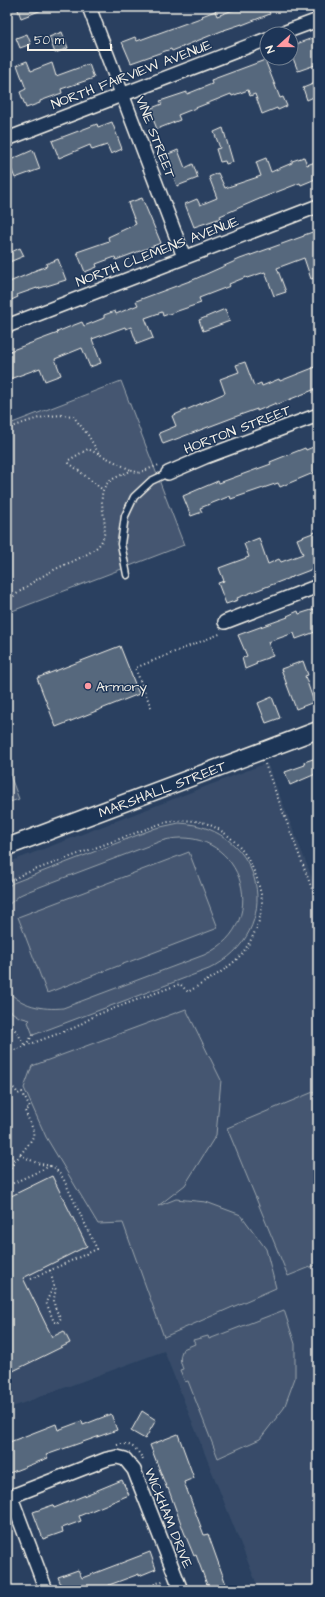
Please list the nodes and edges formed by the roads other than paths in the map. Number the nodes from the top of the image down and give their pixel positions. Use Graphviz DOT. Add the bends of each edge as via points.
graph roads {
  1 [pos="89,7"];
  2 [pos="318,20"];
  3 [pos="299,27"];
  4 [pos="259,42"];
  5 [pos="123,95"];
  6 [pos="7,139"];
  7 [pos="318,206"];
  8 [pos="184,257"];
  9 [pos="7,326"];
  10 [pos="318,415"];
  11 [pos="168,474"];
  12 [pos="127,575"];
  13 [pos="318,586"];
  14 [pos="225,627"];
  15 [pos="318,730"];
  16 [pos="7,847"];
  17 [pos="9,1498"];
  18 [pos="172,1583"];
  19 [pos="46,1590"];
  1 -- 5 [label="street, VINE STREET"];
  2 -- 3 [label="street"];
  4 -- 5 [label="street, NORTH FAIRVIEW AVENUE"];
  5 -- 6 [label="street, NORTH FAIRVIEW AVENUE"];
  5 -- 8 [label="street, VINE STREET"];
  7 -- 8 [label="street, NORTH CLEMENS AVENUE"];
  8 -- 9 [label="street, NORTH CLEMENS AVENUE"];
  10 -- 11 [label="street, HORTON STREET" via="205,457"];
  11 -- 12 [label="lane" via="151,481 134,497 125,516 121,544"];
  13 -- 14 [label="street"];
  15 -- 16 [label="street, MARSHALL STREET"];
  17 -- 18 [label="street, WICKHAM DRIVE" via="107,1459 125,1459 134,1470"];
  17 -- 19 [label="street"];
}
